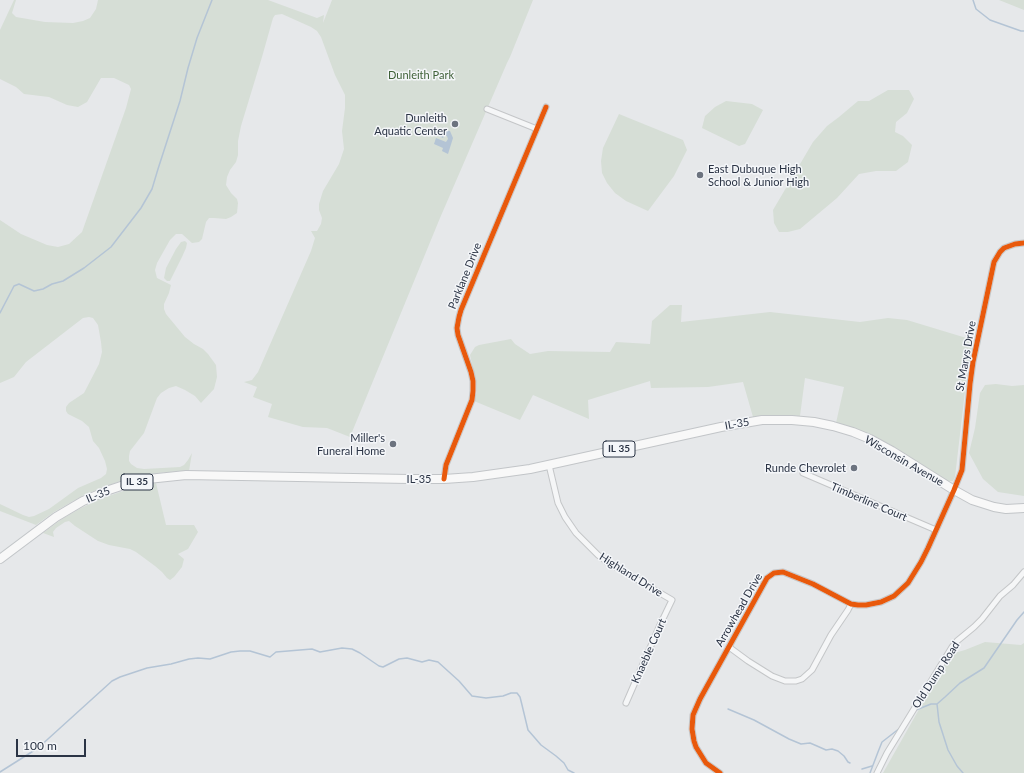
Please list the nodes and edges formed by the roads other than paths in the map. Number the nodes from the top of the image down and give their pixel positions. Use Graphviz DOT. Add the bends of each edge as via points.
graph roads {
  1 [pos="546,107"];
  2 [pos="487,109"];
  3 [pos="537,130"];
  4 [pos="1024,243"];
  5 [pos="852,432"];
  6 [pos="549,465"];
  7 [pos="803,473"];
  8 [pos="444,479"];
  9 [pos="954,490"];
  10 [pos="1024,508"];
  11 [pos="936,530"];
  12 [pos="0,559"];
  13 [pos="1024,572"];
  14 [pos="672,600"];
  15 [pos="851,604"];
  16 [pos="729,647"];
  17 [pos="626,703"];
  18 [pos="720,773"];
  19 [pos="877,773"];
  1 -- 3 [label="street, Parklane Drive"];
  2 -- 3 [label="street"];
  3 -- 8 [label="street, Parklane Drive" via="459,317 458,335 471,372 473,391 472,400 446,465"];
  4 -- 9 [label="street, St Marys Drive" via="1004,248 993,264 973,362 962,470"];
  5 -- 6 [label="main road, IL-35 / IL 35" via="814,422 762,420"];
  5 -- 9 [label="main road, Wisconsin Avenue / IL 35" via="892,451"];
  6 -- 8 [label="main road, IL-35 / IL 35" via="491,475"];
  6 -- 14 [label="street, Highland Drive" via="558,503 576,533 607,562"];
  7 -- 11 [label="street, Timberline Court"];
  8 -- 12 [label="main road, IL-35 / IL 35" via="186,475 148,479 109,490 83,501 56,517"];
  9 -- 10 [label="main road, Wisconsin Avenue / IL 35" via="988,505"];
  9 -- 11 [label="street, Arrowhead Drive"];
  11 -- 15 [label="street, Arrowhead Drive" via="921,562 900,592 876,603"];
  13 -- 19 [label="street, Old Dump Road" via="982,619 952,647"];
  14 -- 17 [label="street, Knaeble Court"];
  15 -- 16 [label="street, Arrowhead Drive" via="793,575 774,573 767,578"];
  15 -- 16 [label="street" via="812,670 802,679 785,681 772,676"];
  16 -- 18 [label="street, Arrowhead Drive" via="700,699 692,722 698,752 706,763"];
}
